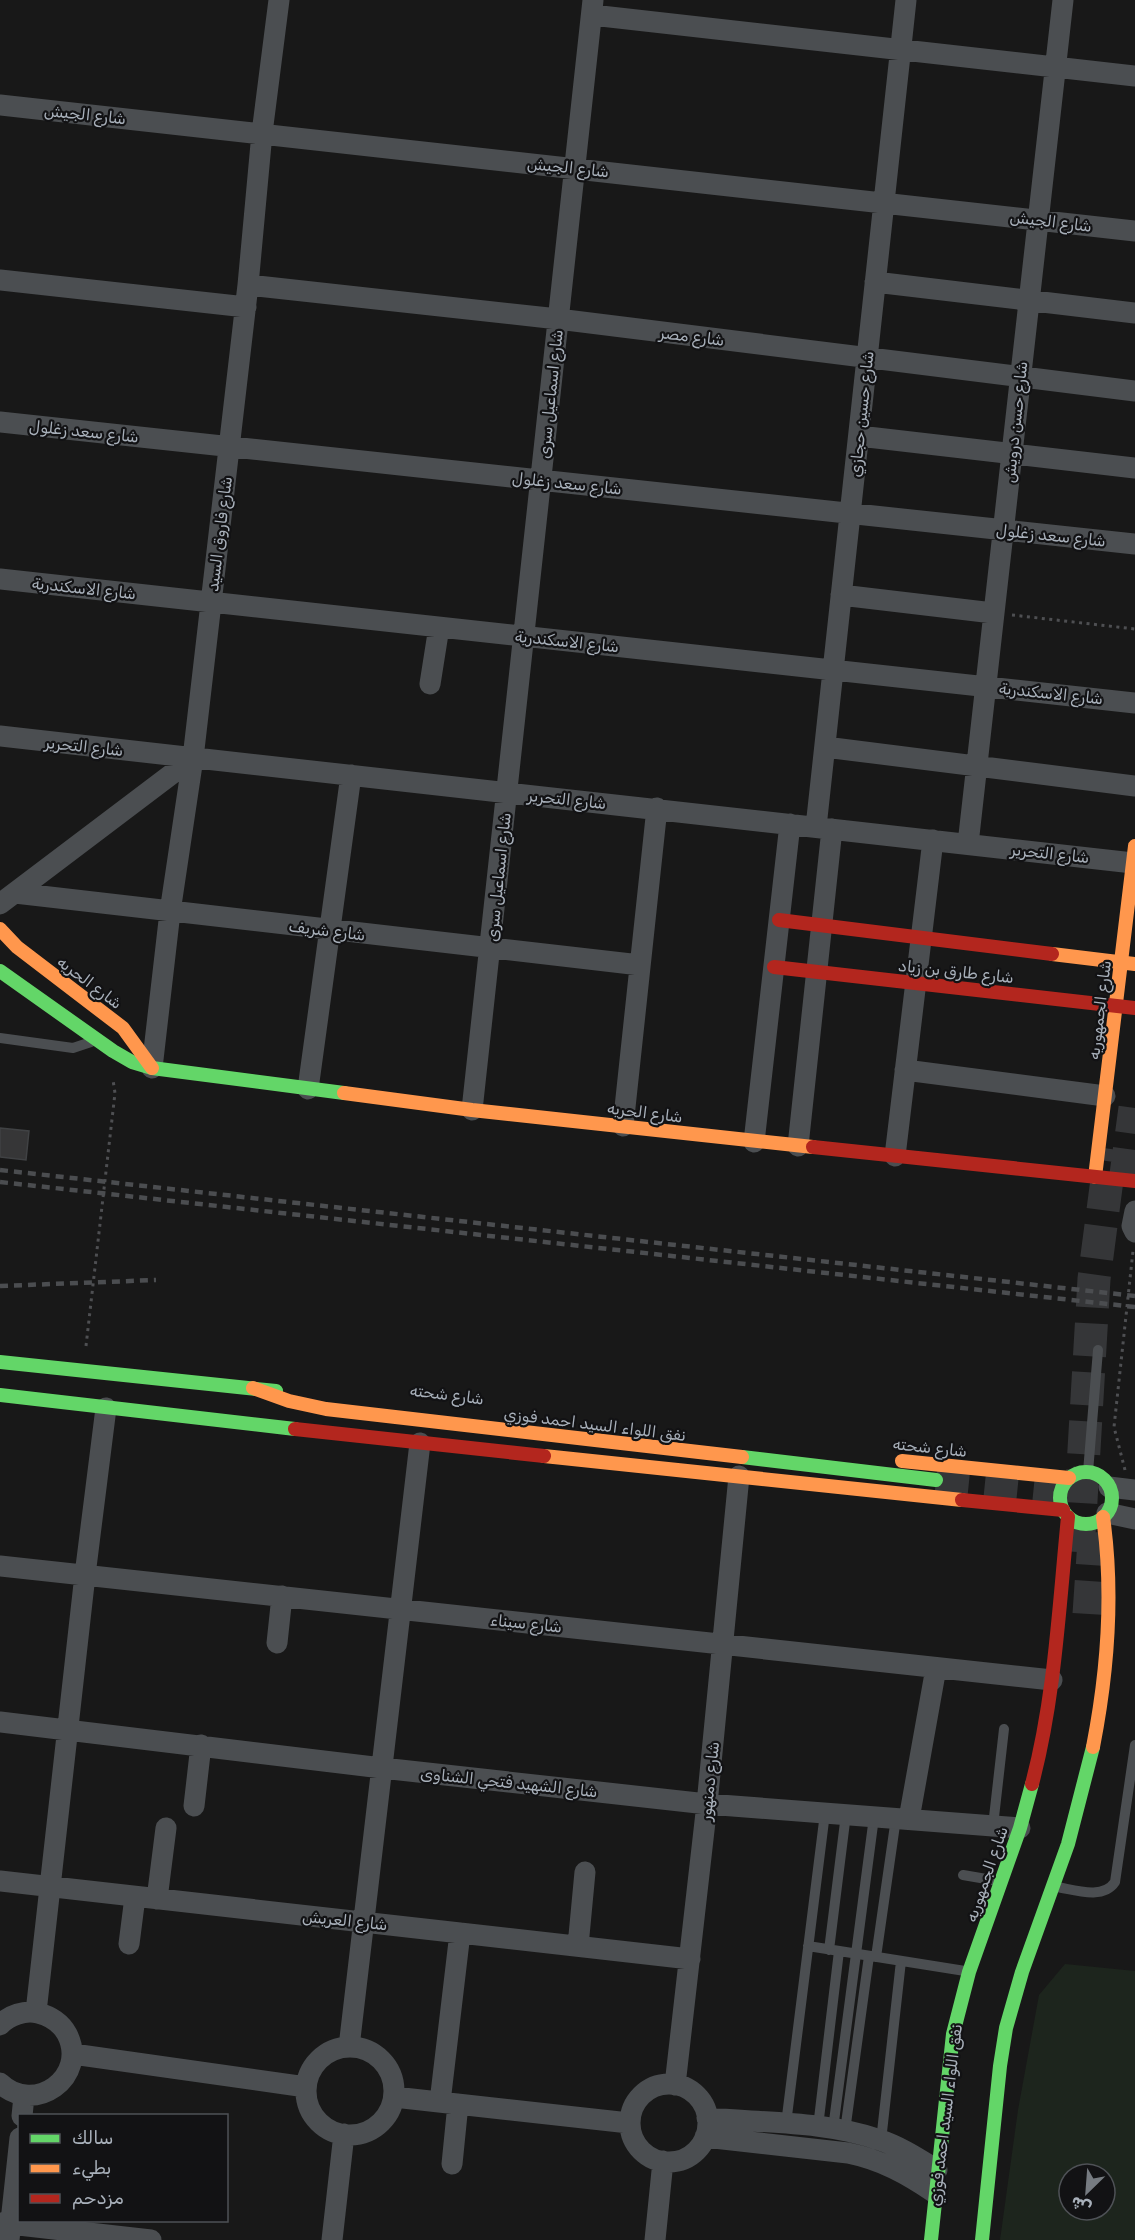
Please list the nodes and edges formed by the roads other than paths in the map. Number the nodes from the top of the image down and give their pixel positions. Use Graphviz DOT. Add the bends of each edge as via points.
graph roads {
  1 [pos="279,0"];
  2 [pos="906,0"];
  3 [pos="1063,0"];
  4 [pos="593,8"];
  5 [pos="901,50"];
  6 [pos="1055,67"];
  7 [pos="1135,76"];
  8 [pos="0,105"];
  9 [pos="262,133"];
  10 [pos="574,168"];
  11 [pos="884,202"];
  12 [pos="1038,219"];
  13 [pos="1135,231"];
  14 [pos="0,280"];
  15 [pos="875,282"];
  16 [pos="248,285"];
  17 [pos="1029,301"];
  18 [pos="246,307"];
  19 [pos="1135,313"];
  20 [pos="558,319"];
  21 [pos="867,358"];
  22 [pos="1020,377"];
  23 [pos="1135,391"];
  24 [pos="0,422"];
  25 [pos="859,436"];
  26 [pos="229,446"];
  27 [pos="1011,453"];
  28 [pos="1135,468"];
  29 [pos="541,480"];
  30 [pos="850,513"];
  31 [pos="1003,530"];
  32 [pos="1135,544"];
  33 [pos="0,579"];
  34 [pos="841,595"];
  35 [pos="211,602"];
  36 [pos="993,613"];
  37 [pos="438,627"];
  38 [pos="524,636"];
  39 [pos="833,670"];
  40 [pos="430,684"];
  41 [pos="985,686"];
  42 [pos="1135,702"];
  43 [pos="0,736"];
  44 [pos="825,747"];
  45 [pos="193,758"];
  46 [pos="976,766"];
  47 [pos="351,775"];
  48 [pos="1135,786"];
  49 [pos="507,793"];
  50 [pos="657,808"];
  51 [pos="790,824"];
  52 [pos="824,828"];
  53 [pos="933,840"];
  54 [pos="968,844"];
  55 [pos="1134,854"];
  56 [pos="7,899"];
  57 [pos="170,912"];
  58 [pos="1128,913"];
  59 [pos="779,920"];
  60 [pos="822,924"];
  61 [pos="1135,926"];
  62 [pos="0,929"];
  63 [pos="330,930"];
  64 [pos="921,937"];
  65 [pos="490,948"];
  66 [pos="1120,963"];
  67 [pos="640,964"];
  68 [pos="1135,964"];
  69 [pos="774,967"];
  70 [pos="0,971"];
  71 [pos="817,972"];
  72 [pos="916,983"];
  73 [pos="1116,1006"];
  74 [pos="1135,1008"];
  75 [pos="0,1038"];
  76 [pos="97,1039"];
  77 [pos="152,1068"];
  78 [pos="905,1070"];
  79 [pos="308,1089"];
  80 [pos="1105,1096"];
  81 [pos="472,1110"];
  82 [pos="623,1126"];
  83 [pos="754,1142"];
  84 [pos="798,1146"];
  85 [pos="895,1156"];
  86 [pos="1095,1177"];
  87 [pos="1135,1181"];
  88 [pos="1135,1210"];
  89 [pos="1134,1239"];
  90 [pos="1098,1350"];
  91 [pos="0,1362"];
  92 [pos="253,1388"];
  93 [pos="4,1398"];
  94 [pos="106,1408"];
  95 [pos="420,1443"];
  96 [pos="848,1456"];
  97 [pos="882,1459"];
  98 [pos="1088,1472"];
  99 [pos="739,1476"];
  100 [pos="1069,1478"];
  101 [pos="936,1480"];
  102 [pos="1109,1486"];
  103 [pos="999,1487"];
  104 [pos="1133,1490"];
  105 [pos="1066,1514"];
  106 [pos="1105,1515"];
  107 [pos="1135,1520"];
  108 [pos="1078,1561"];
  109 [pos="1093,1561"];
  110 [pos="0,1566"];
  111 [pos="1064,1566"];
  112 [pos="1109,1568"];
  113 [pos="84,1575"];
  114 [pos="282,1596"];
  115 [pos="400,1609"];
  116 [pos="277,1643"];
  117 [pos="723,1644"];
  118 [pos="936,1668"];
  119 [pos="1052,1680"];
  120 [pos="0,1722"];
  121 [pos="68,1729"];
  122 [pos="1004,1729"];
  123 [pos="201,1745"];
  124 [pos="1135,1745"];
  125 [pos="382,1768"];
  126 [pos="707,1804"];
  127 [pos="194,1806"];
  128 [pos="835,1814"];
  129 [pos="874,1816"];
  130 [pos="902,1819"];
  131 [pos="993,1826"];
  132 [pos="166,1828"];
  133 [pos="1020,1828"];
  134 [pos="585,1872"];
  135 [pos="963,1875"];
  136 [pos="0,1881"];
  137 [pos="1001,1881"];
  138 [pos="1053,1886"];
  139 [pos="50,1887"];
  140 [pos="135,1897"];
  141 [pos="157,1899"];
  142 [pos="364,1922"];
  143 [pos="460,1933"];
  144 [pos="129,1944"];
  145 [pos="578,1946"];
  146 [pos="808,1946"];
  147 [pos="834,1950"];
  148 [pos="856,1954"];
  149 [pos="873,1956"];
  150 [pos="690,1959"];
  151 [pos="901,1961"];
  152 [pos="969,1972"];
  153 [pos="36,2012"];
  154 [pos="0,2025"];
  155 [pos="349,2047"];
  156 [pos="73,2054"];
  157 [pos="0,2083"];
  158 [pos="675,2085"];
  159 [pos="306,2087"];
  160 [pos="394,2097"];
  161 [pos="449,2103"];
  162 [pos="23,2105"];
  163 [pos="629,2124"];
  164 [pos="786,2125"];
  165 [pos="706,2128"];
  166 [pos="832,2129"];
  167 [pos="344,2134"];
  168 [pos="881,2141"];
  169 [pos="18,2152"];
  170 [pos="663,2161"];
  171 [pos="452,2164"];
  172 [pos="937,2170"];
  173 [pos="935,2193"];
  174 [pos="7,2229"];
  175 [pos="151,2240"];
  176 [pos="332,2240"];
  177 [pos="655,2240"];
  178 [pos="931,2240"];
  179 [pos="982,2240"];
  1 -- 9 [label="street, شارع فاروق السيد"];
  2 -- 5 [label="street, شارع حسين حجازي"];
  3 -- 6 [label="street, شارع حسن درويش"];
  4 -- 5 [label="street"];
  4 -- 10 [label="street, شارع اسماعيل سرى"];
  5 -- 6 [label="street"];
  5 -- 11 [label="street, شارع حسين حجازي"];
  6 -- 7 [label="street"];
  6 -- 12 [label="street, شارع حسن درويش"];
  8 -- 9 [label="street, شارع الجيش"];
  9 -- 10 [label="street, شارع الجيش"];
  9 -- 16 [label="street, شارع فاروق السيد"];
  10 -- 11 [label="street, شارع الجيش"];
  10 -- 20 [label="street, شارع اسماعيل سرى"];
  11 -- 12 [label="street, شارع الجيش"];
  11 -- 15 [label="street, شارع حسين حجازي"];
  12 -- 13 [label="street, شارع الجيش"];
  12 -- 17 [label="street, شارع حسن درويش"];
  14 -- 18 [label="street"];
  15 -- 17 [label="street"];
  15 -- 21 [label="street, شارع حسين حجازي"];
  16 -- 18 [label="street, شارع فاروق السيد"];
  16 -- 20 [label="street, شارع مصر"];
  17 -- 19 [label="street"];
  17 -- 22 [label="street, شارع حسن درويش"];
  18 -- 26 [label="street, شارع فاروق السيد"];
  20 -- 21 [label="street, شارع مصر"];
  20 -- 29 [label="street, شارع اسماعيل سرى"];
  21 -- 22 [label="street, شارع مصر"];
  21 -- 25 [label="street, شارع حسين حجازي"];
  22 -- 23 [label="street, شارع مصر"];
  22 -- 27 [label="street, شارع حسن درويش"];
  24 -- 26 [label="street, شارع سعد زغلول"];
  25 -- 27 [label="street"];
  25 -- 30 [label="street, شارع حسين حجازي"];
  26 -- 29 [label="street, شارع سعد زغلول"];
  26 -- 35 [label="street, شارع فاروق السيد"];
  27 -- 28 [label="street"];
  27 -- 31 [label="street, شارع حسن درويش"];
  29 -- 30 [label="street, شارع سعد زغلول"];
  29 -- 38 [label="street, شارع اسماعيل سرى"];
  30 -- 31 [label="street, شارع سعد زغلول"];
  30 -- 34 [label="street, شارع حسين حجازي"];
  31 -- 32 [label="street, شارع سعد زغلول"];
  31 -- 36 [label="street, شارع حسن درويش"];
  33 -- 35 [label="street, شارع الاسكندرية"];
  34 -- 36 [label="street"];
  34 -- 39 [label="street, شارع حسين حجازي"];
  35 -- 37 [label="street, شارع الاسكندرية"];
  35 -- 45 [label="street, شارع فاروق السيد"];
  36 -- 41 [label="street, شارع حسن درويش"];
  37 -- 38 [label="street, شارع الاسكندرية"];
  37 -- 40 [label="street"];
  38 -- 39 [label="street, شارع الاسكندرية"];
  38 -- 49 [label="street, شارع اسماعيل سرى"];
  39 -- 41 [label="street, شارع الاسكندرية"];
  39 -- 44 [label="street, شارع حسين حجازي"];
  41 -- 42 [label="street, شارع الاسكندرية"];
  41 -- 46 [label="street, شارع حسن درويش"];
  43 -- 45 [label="street, شارع التحرير"];
  44 -- 46 [label="street"];
  44 -- 52 [label="street, شارع حسين حجازي"];
  45 -- 47 [label="street, شارع التحرير"];
  45 -- 56 [label="street"];
  45 -- 57 [label="street, شارع فاروق السيد"];
  46 -- 48 [label="street"];
  46 -- 54 [label="street, شارع حسن درويش"];
  47 -- 49 [label="street, شارع التحرير"];
  47 -- 63 [label="street"];
  49 -- 50 [label="street, شارع التحرير"];
  49 -- 65 [label="street, شارع اسماعيل سرى"];
  50 -- 51 [label="street, شارع التحرير"];
  50 -- 67 [label="street"];
  51 -- 52 [label="street, شارع التحرير"];
  51 -- 59 [label="street"];
  52 -- 53 [label="street, شارع التحرير"];
  52 -- 60 [label="street, شارع حسين حجازي"];
  53 -- 54 [label="street, شارع التحرير"];
  53 -- 64 [label="street"];
  54 -- 55 [label="street, شارع التحرير"];
  55 -- 58 [label="main road, شارع الجمهوريه"];
  56 -- 57 [label="street, شارع شريف"];
  57 -- 63 [label="street, شارع شريف"];
  57 -- 77 [label="street, شارع فاروق السيد"];
  58 -- 61 [label="main road"];
  58 -- 66 [label="main road, شارع الجمهوريه"];
  59 -- 60 [label="main road, شارع طارق بن زياد"];
  59 -- 69 [label="street"];
  60 -- 64 [label="main road, شارع طارق بن زياد"];
  60 -- 71 [label="street, شارع حسين حجازي"];
  62 -- 77 [label="main road, شارع الحريه" via="16,947 123,1028"];
  63 -- 65 [label="street, شارع شريف"];
  63 -- 79 [label="street"];
  64 -- 66 [label="main road, شارع طارق بن زياد"];
  64 -- 72 [label="street"];
  65 -- 67 [label="street, شارع شريف"];
  65 -- 81 [label="street, شارع اسماعيل سرى"];
  66 -- 68 [label="main road, شارع طارق بن زياد"];
  66 -- 73 [label="main road, شارع الجمهوريه"];
  67 -- 82 [label="street"];
  69 -- 71 [label="main road, شارع طارق بن زياد"];
  69 -- 83 [label="street"];
  70 -- 76 [label="main road, شارع الحريه"];
  71 -- 72 [label="main road, شارع طارق بن زياد"];
  71 -- 84 [label="street, شارع حسين حجازي"];
  72 -- 73 [label="main road, شارع طارق بن زياد"];
  72 -- 78 [label="street"];
  73 -- 74 [label="main road, شارع طارق بن زياد"];
  73 -- 80 [label="main road, شارع الجمهوريه"];
  75 -- 76 [label="lane" via="74,1048"];
  76 -- 77 [label="main road, شارع الحريه" via="132,1062"];
  77 -- 79 [label="main road, شارع الحريه"];
  78 -- 80 [label="street"];
  78 -- 85 [label="street"];
  79 -- 81 [label="main road, شارع الحريه"];
  80 -- 86 [label="main road, شارع الجمهوريه"];
  81 -- 82 [label="main road, شارع الحريه"];
  82 -- 83 [label="main road, شارع الحريه"];
  83 -- 84 [label="main road, شارع الحريه"];
  84 -- 85 [label="main road, شارع الحريه"];
  85 -- 86 [label="main road, شارع الحريه"];
  86 -- 87 [label="main road, شارع الحريه"];
  88 -- 89 [label="street"];
  90 -- 98 [label="lane"];
  91 -- 92 [label="main road, شارع شحته"];
  92 -- 96 [label="main road, شارع شحته"];
  92 -- 101 [label="main road, نفق اللواء السيد احمد فوزي" via="327,1409"];
  93 -- 94 [label="main road, شارع شحته"];
  94 -- 95 [label="main road, شارع شحته"];
  94 -- 113 [label="street"];
  95 -- 99 [label="main road, شارع شحته"];
  95 -- 115 [label="street"];
  97 -- 103 [label="main road, شارع شحته"];
  98 -- 100 [label="main road"];
  98 -- 102 [label="main road"];
  99 -- 103 [label="main road, شارع شحته"];
  99 -- 117 [label="street, شارع دمنهور"];
  100 -- 103 [label="main road, شارع شحته"];
  100 -- 105 [label="main road" via="1060,1492"];
  102 -- 104 [label="street"];
  102 -- 106 [label="main road" via="1112,1501"];
  103 -- 105 [label="main road, شارع شحته"];
  105 -- 106 [label="main road" via="1086,1524"];
  105 -- 111 [label="main road, شارع الجمهوريه"];
  106 -- 107 [label="street"];
  106 -- 112 [label="main road"];
  108 -- 111 [label="main road"];
  109 -- 112 [label="main road"];
  110 -- 113 [label="street, شارع سيناء"];
  111 -- 119 [label="main road, شارع الجمهوريه"];
  112 -- 138 [label="main road" via="1108,1639 1095,1730 1078,1809"];
  113 -- 114 [label="street, شارع سيناء"];
  113 -- 121 [label="street"];
  114 -- 115 [label="street, شارع سيناء"];
  114 -- 116 [label="street"];
  115 -- 117 [label="street, شارع سيناء"];
  115 -- 125 [label="street"];
  117 -- 118 [label="street, شارع سيناء"];
  117 -- 126 [label="street, شارع دمنهور"];
  118 -- 119 [label="street, شارع سيناء"];
  118 -- 130 [label="street"];
  119 -- 133 [label="main road, شارع الجمهوريه" via="1039,1756"];
  120 -- 121 [label="street, شارع الشهيد فتحي الشناوى"];
  121 -- 123 [label="street, شارع الشهيد فتحي الشناوى"];
  121 -- 139 [label="street"];
  122 -- 131 [label="lane"];
  123 -- 125 [label="street, شارع الشهيد فتحي الشناوى"];
  123 -- 127 [label="street"];
  124 -- 138 [label="lane" via="1115,1882 1096,1893"];
  125 -- 126 [label="street, شارع الشهيد فتحي الشناوى"];
  125 -- 142 [label="street"];
  126 -- 128 [label="street, شارع الشهيد فتحي الشناوى"];
  126 -- 150 [label="street, شارع دمنهور"];
  128 -- 129 [label="street, شارع الشهيد فتحي الشناوى"];
  128 -- 146 [label="lane"];
  128 -- 147 [label="lane"];
  129 -- 130 [label="street, شارع الشهيد فتحي الشناوى"];
  129 -- 148 [label="lane"];
  130 -- 131 [label="street, شارع الشهيد فتحي الشناوى"];
  130 -- 149 [label="lane"];
  131 -- 133 [label="street, شارع الشهيد فتحي الشناوى"];
  132 -- 141 [label="street"];
  133 -- 137 [label="main road, شارع الجمهوريه"];
  134 -- 145 [label="street"];
  135 -- 137 [label="lane"];
  136 -- 139 [label="street, شارع العريش"];
  137 -- 152 [label="main road, شارع الجمهوريه"];
  138 -- 179 [label="main road" via="1015,1993 1003,2043"];
  139 -- 140 [label="street, شارع العريش"];
  139 -- 153 [label="street"];
  140 -- 141 [label="street, شارع العريش"];
  140 -- 144 [label="street"];
  141 -- 142 [label="street, شارع العريش"];
  142 -- 143 [label="street, شارع العريش"];
  142 -- 155 [label="street"];
  143 -- 145 [label="street, شارع العريش"];
  143 -- 161 [label="street"];
  145 -- 150 [label="street, شارع العريش"];
  146 -- 147 [label="lane"];
  146 -- 164 [label="lane"];
  147 -- 148 [label="lane"];
  147 -- 166 [label="lane"];
  148 -- 149 [label="lane"];
  148 -- 166 [label="lane"];
  149 -- 151 [label="lane"];
  149 -- 166 [label="lane"];
  150 -- 158 [label="street, شارع دمنهور"];
  151 -- 152 [label="lane"];
  151 -- 168 [label="lane"];
  152 -- 172 [label="main road, شارع الجمهوريه" via="950,2055"];
  153 -- 154 [label="street" via="13,2016"];
  153 -- 156 [label="street" via="58,2022 66,2031"];
  155 -- 159 [label="street" via="325,2055 310,2074"];
  155 -- 160 [label="street" via="379,2058 392,2076"];
  156 -- 159 [label="street"];
  156 -- 162 [label="street" via="68,2072 58,2086"];
  157 -- 162 [label="street"];
  158 -- 163 [label="street" via="656,2086 640,2096"];
  158 -- 165 [label="street" via="693,2092 705,2109"];
  159 -- 167 [label="street" via="307,2100 320,2123"];
  160 -- 161 [label="street"];
  160 -- 167 [label="street" via="382,2122 371,2130"];
  161 -- 163 [label="street"];
  161 -- 171 [label="street"];
  163 -- 170 [label="street" via="643,2152"];
  164 -- 165 [label="street"];
  164 -- 166 [label="street"];
  165 -- 170 [label="street" via="693,2154 673,2162"];
  165 -- 173 [label="street" via="867,2157 901,2171"];
  166 -- 168 [label="street"];
  167 -- 176 [label="street"];
  168 -- 172 [label="street"];
  169 -- 174 [label="street"];
  170 -- 177 [label="street"];
  172 -- 173 [label="main road, شارع الجمهوريه"];
  173 -- 178 [label="main road, شارع الجمهوريه"];
  174 -- 175 [label="street"];
}
